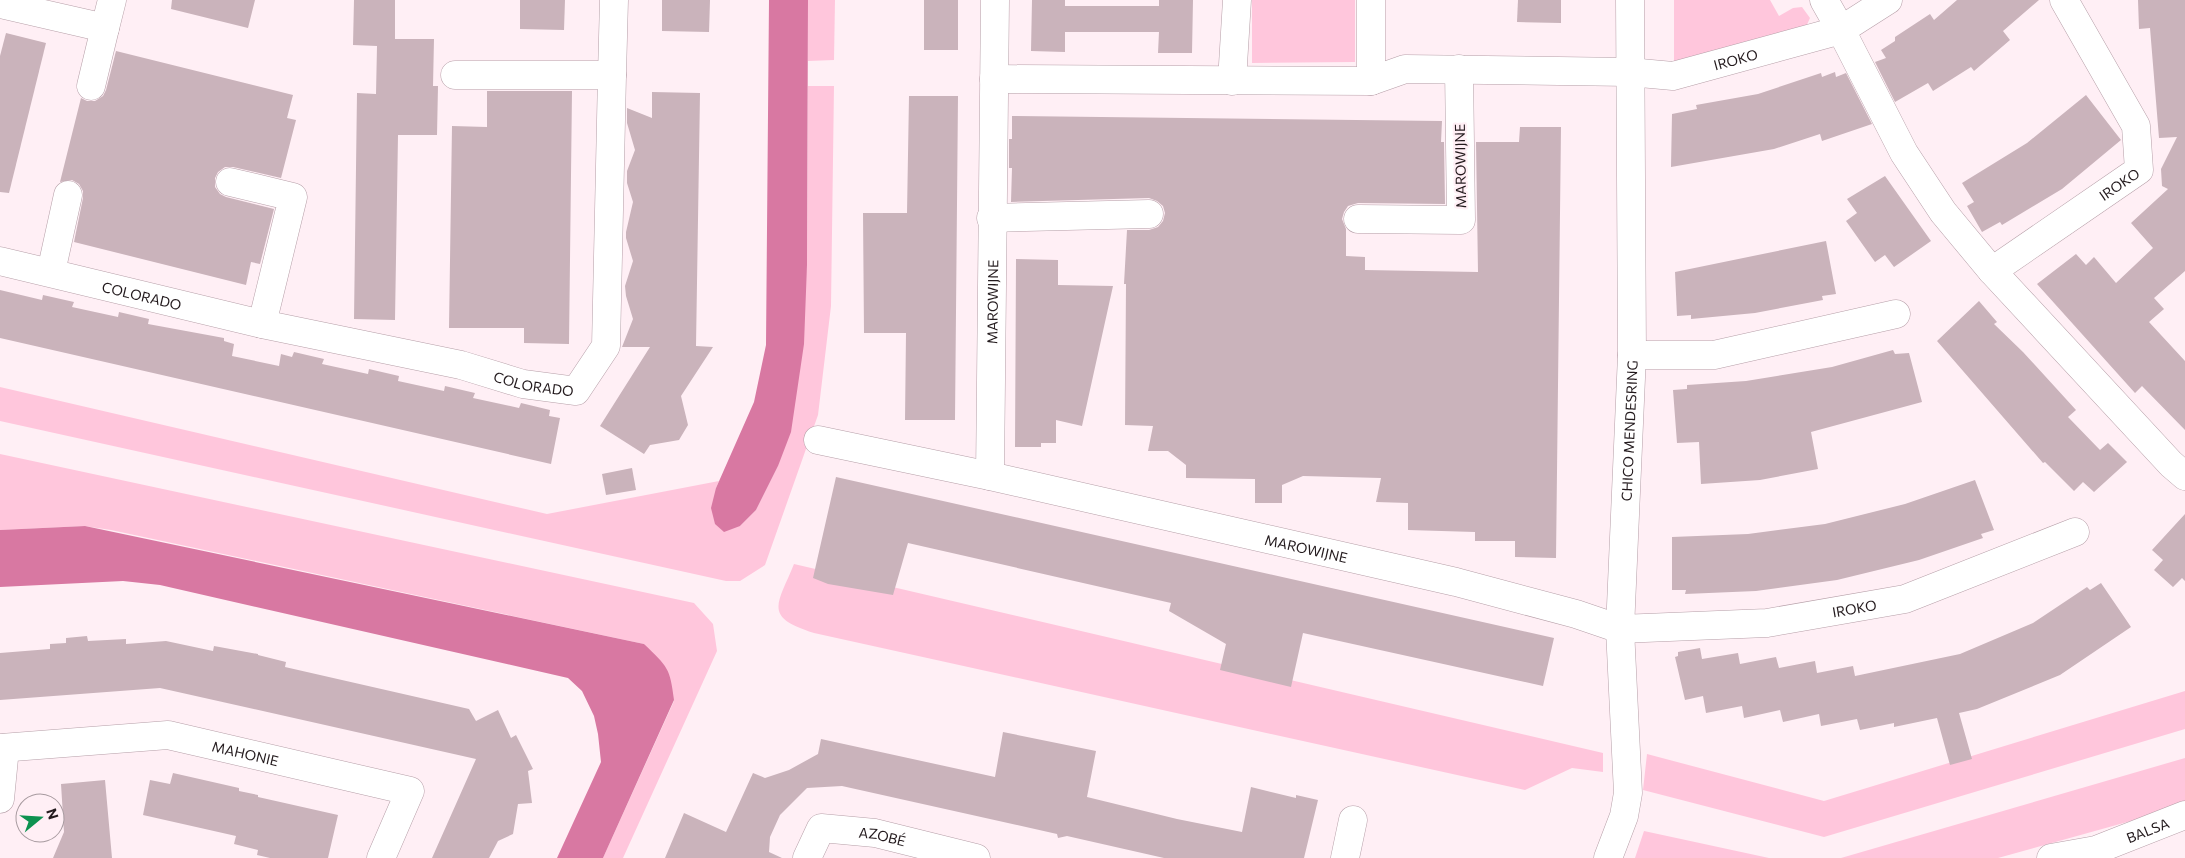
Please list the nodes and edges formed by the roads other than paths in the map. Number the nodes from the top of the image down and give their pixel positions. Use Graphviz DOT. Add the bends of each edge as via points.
graph roads {
  1 [pos="112,0"];
  2 [pos="614,0"];
  3 [pos="995,0"];
  4 [pos="1236,0"];
  5 [pos="1371,0"];
  6 [pos="1630,0"];
  7 [pos="1824,0"];
  8 [pos="1888,0"];
  9 [pos="2064,0"];
  10 [pos="0,4"];
  11 [pos="105,28"];
  12 [pos="1842,30"];
  13 [pos="1459,69"];
  14 [pos="1629,72"];
  15 [pos="456,75"];
  16 [pos="612,75"];
  17 [pos="994,78"];
  18 [pos="1232,81"];
  19 [pos="1371,81"];
  20 [pos="91,86"];
  21 [pos="230,182"];
  22 [pos="68,196"];
  23 [pos="1149,214"];
  24 [pos="991,218"];
  25 [pos="1358,219"];
  26 [pos="0,261"];
  27 [pos="1992,271"];
  28 [pos="51,272"];
  29 [pos="1896,314"];
  30 [pos="262,324"];
  31 [pos="1632,355"];
  32 [pos="818,440"];
  33 [pos="990,476"];
  34 [pos="2185,476"];
  35 [pos="2075,532"];
  36 [pos="1620,629"];
  37 [pos="2,748"];
  38 [pos="0,799"];
  39 [pos="2185,815"];
  40 [pos="1353,820"];
  41 [pos="381,858"];
  42 [pos="807,858"];
  43 [pos="976,858"];
  44 [pos="1346,858"];
  45 [pos="1608,858"];
  46 [pos="2051,858"];
  1 -- 11 [label="street"];
  2 -- 16 [label="street, COLORADO"];
  3 -- 17 [label="street, MAROWIJNE"];
  4 -- 18 [label="street"];
  5 -- 19 [label="street"];
  6 -- 14 [label="street, CHICO MENDESRING"];
  7 -- 12 [label="street"];
  8 -- 12 [label="street, IROKO"];
  9 -- 27 [label="street, IROKO" via="2136,126 2139,170"];
  10 -- 11 [label="street"];
  11 -- 20 [label="street"];
  12 -- 14 [label="street, IROKO" via="1673,76"];
  12 -- 27 [label="street" via="1904,153 1943,212"];
  13 -- 14 [label="street"];
  13 -- 19 [label="street" via="1405,69"];
  13 -- 25 [label="street, MAROWIJNE" via="1461,220"];
  14 -- 31 [label="street, CHICO MENDESRING"];
  15 -- 16 [label="street"];
  16 -- 30 [label="street, COLORADO" via="606,346 576,391 523,384 461,365"];
  17 -- 18 [label="street"];
  17 -- 24 [label="street, MAROWIJNE"];
  18 -- 19 [label="street"];
  21 -- 30 [label="street" via="293,196"];
  22 -- 28 [label="street"];
  23 -- 24 [label="street"];
  24 -- 33 [label="street, MAROWIJNE"];
  26 -- 28 [label="street, COLORADO"];
  27 -- 34 [label="street"];
  28 -- 30 [label="street, COLORADO"];
  29 -- 31 [label="street" via="1714,355"];
  31 -- 36 [label="street, CHICO MENDESRING"];
  32 -- 33 [label="street, MAROWIJNE"];
  33 -- 36 [label="street, MAROWIJNE" via="1456,582"];
  35 -- 36 [label="street, IROKO" via="1905,599 1768,623"];
  36 -- 45 [label="street, CHICO MENDESRING" via="1628,793 1624,816"];
  37 -- 38 [label="street, MAHONIE"];
  37 -- 41 [label="street, MAHONIE" via="168,735 410,791"];
  39 -- 46 [label="street, BALSA" via="2096,850"];
  40 -- 44 [label="street"];
  42 -- 43 [label="street, AZOBÉ" via="821,828 875,833"];
}
